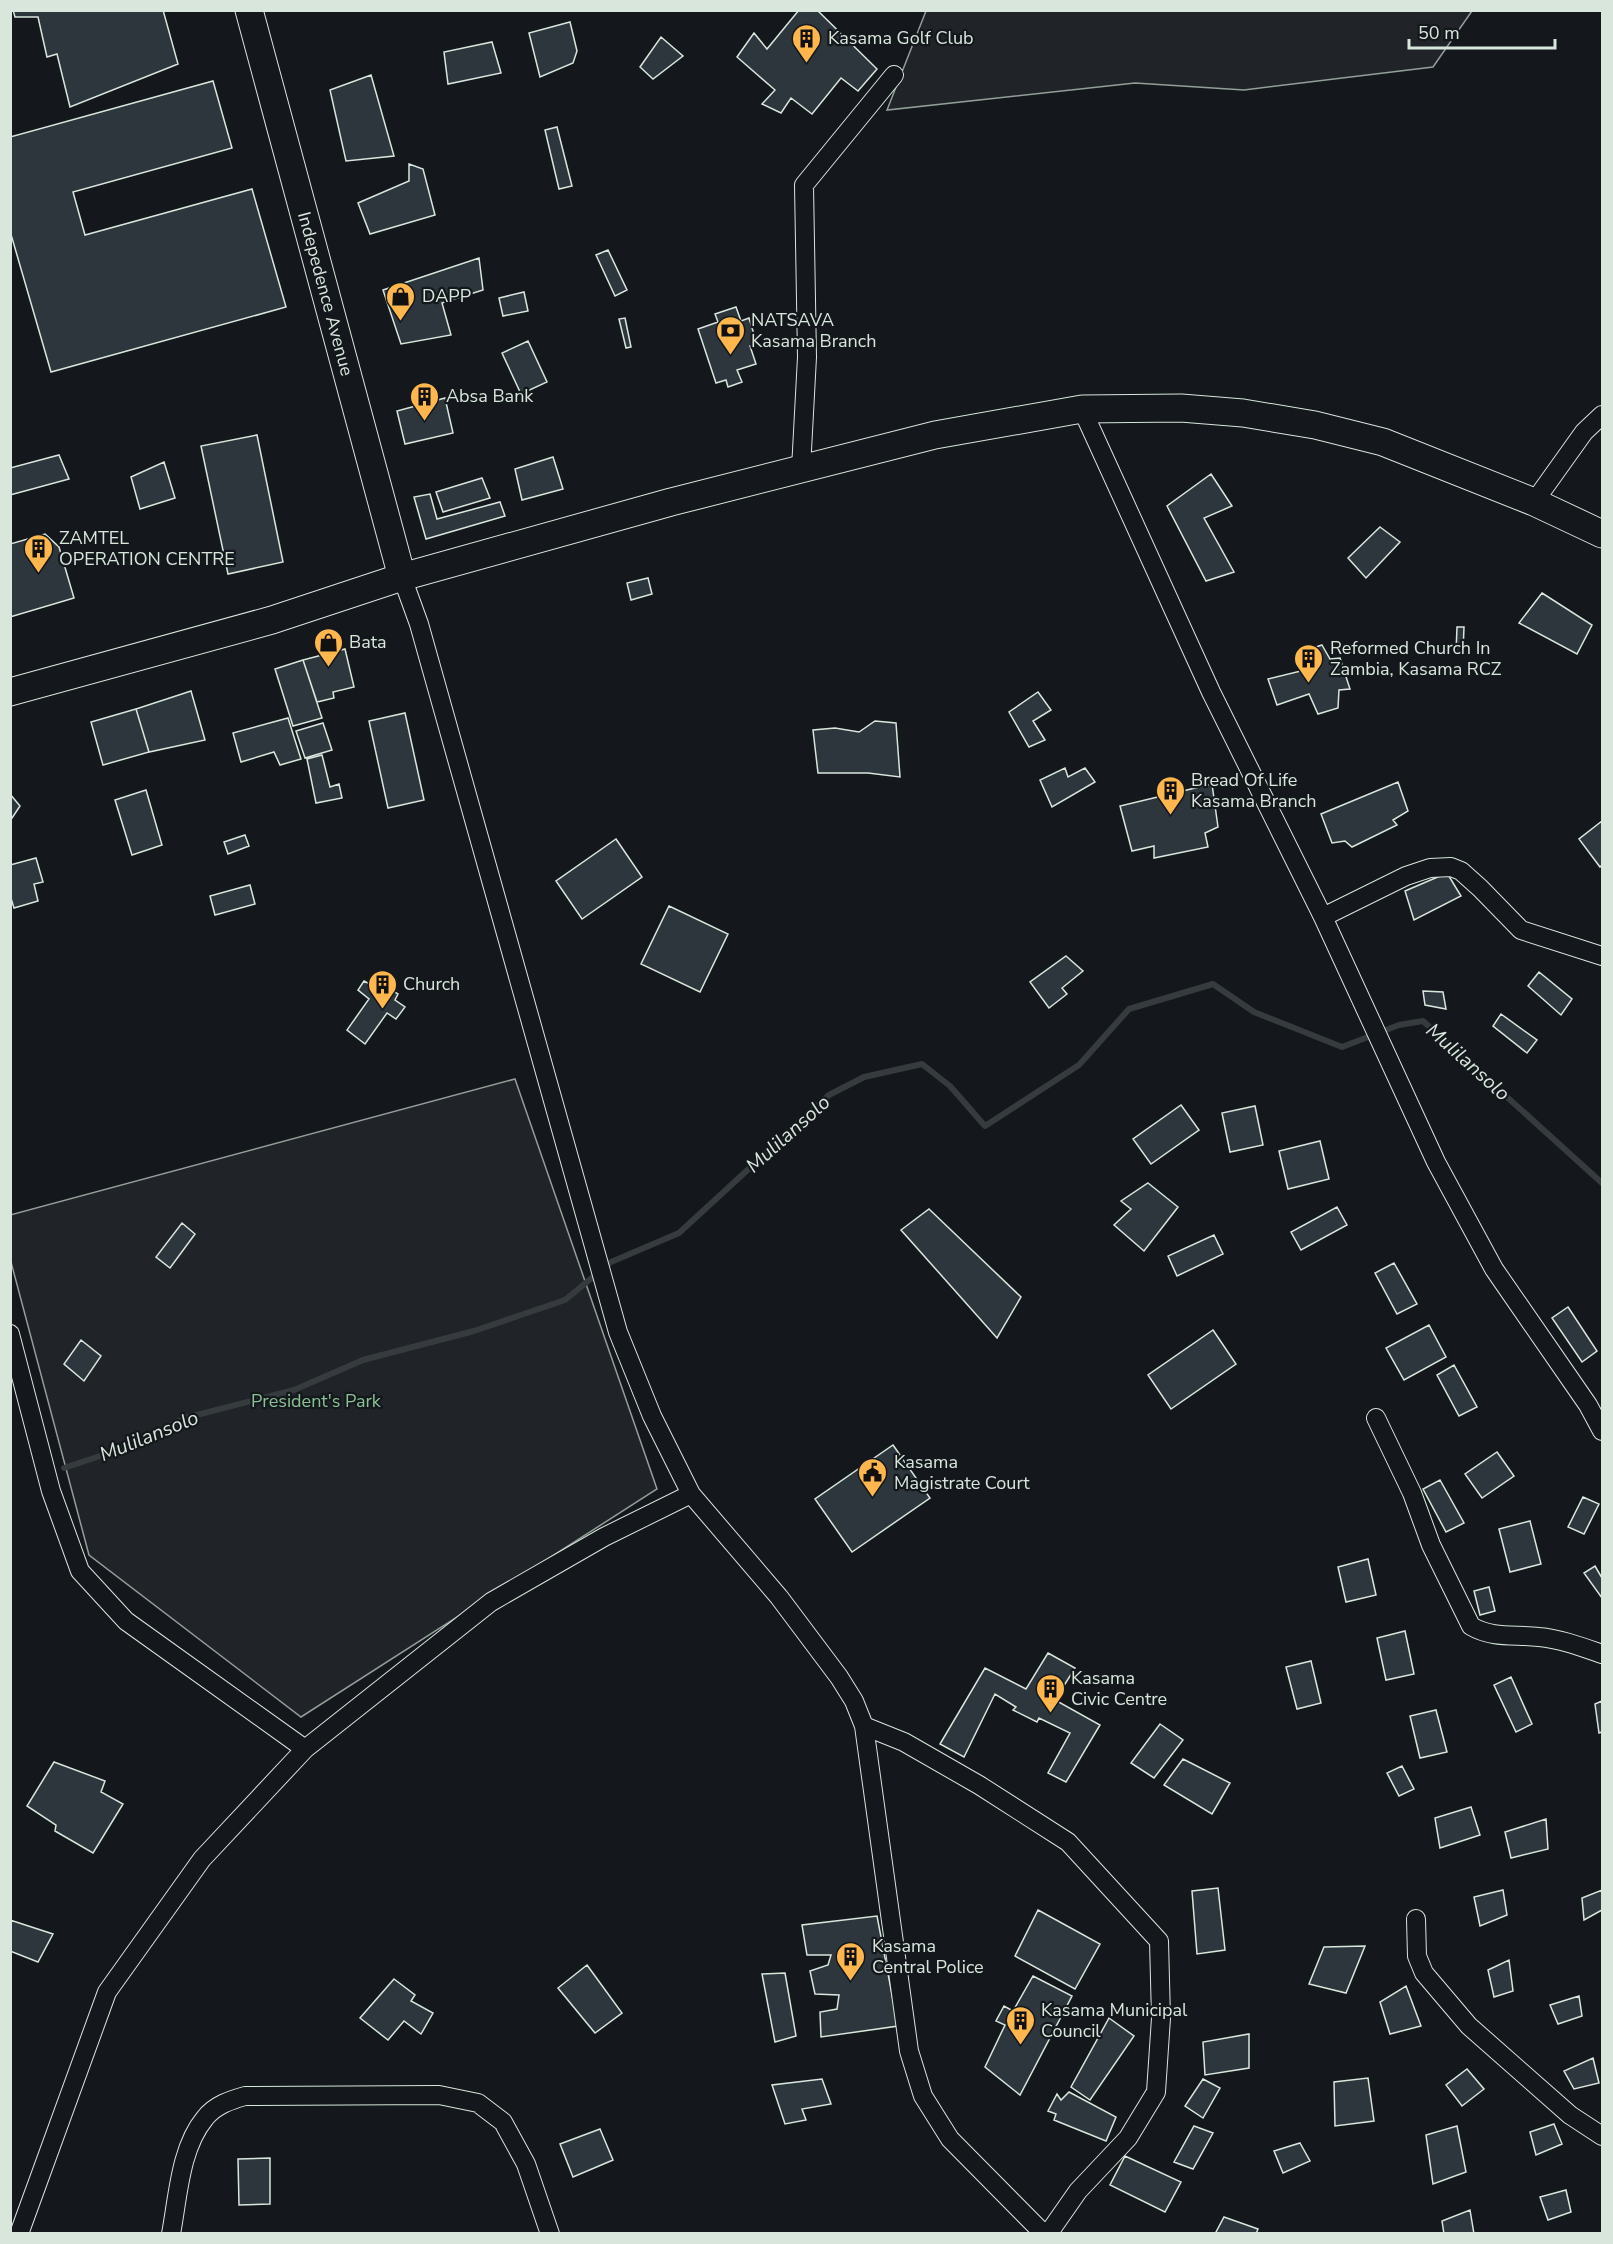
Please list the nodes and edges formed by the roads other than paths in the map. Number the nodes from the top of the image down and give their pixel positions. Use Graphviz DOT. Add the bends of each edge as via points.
graph roads {
  1 [pos="249,10"];
  2 [pos="894,75"];
  3 [pos="1082,409"];
  4 [pos="1602,415"];
  5 [pos="801,469"];
  6 [pos="1534,502"];
  7 [pos="1602,534"];
  8 [pos="402,578"];
  9 [pos="10,692"];
  10 [pos="1323,917"];
  11 [pos="1602,956"];
  12 [pos="10,1334"];
  13 [pos="1376,1418"];
  14 [pos="1602,1431"];
  15 [pos="691,1494"];
  16 [pos="1602,1654"];
  17 [pos="864,1726"];
  18 [pos="305,1749"];
  19 [pos="1416,1919"];
  20 [pos="1602,2136"];
  21 [pos="19,2234"];
  22 [pos="171,2234"];
  23 [pos="550,2234"];
  24 [pos="1046,2234"];
  1 -- 8 [label="main road, Indepedence Avenue"];
  2 -- 5 [label="street" via="804,185 807,357"];
  3 -- 5 [label="main road" via="935,435"];
  3 -- 6 [label="main road" via="1191,409 1243,413 1315,426 1383,442"];
  3 -- 10 [label="street" via="1211,692"];
  4 -- 6 [label="street" via="1584,432"];
  5 -- 8 [label="main road"];
  6 -- 7 [label="main road"];
  8 -- 9 [label="main road" via="272,620"];
  8 -- 15 [label="street" via="419,624 618,1332"];
  10 -- 11 [label="street" via="1406,876 1430,868 1451,867 1480,888 1521,930"];
  10 -- 14 [label="street" via="1436,1162 1494,1269"];
  12 -- 18 [label="street" via="51,1491 80,1571 126,1622"];
  13 -- 16 [label="street" via="1471,1626 1483,1633 1539,1637"];
  15 -- 17 [label="street" via="779,1597 839,1677"];
  15 -- 18 [label="street" via="491,1602"];
  17 -- 24 [label="street" via="909,2051 923,2096 950,2139"];
  17 -- 24 [label="street" via="904,1742 1068,1842 1159,1941 1161,2018 1156,2092 1128,2138"];
  18 -- 21 [label="street" via="202,1859 107,1992"];
  19 -- 20 [label="street" via="1417,1956 1424,1973 1469,2026 1570,2115"];
  22 -- 23 [label="street" via="187,2152 205,2117 224,2103 245,2096 427,2095 478,2103 503,2122 526,2164"];
}
